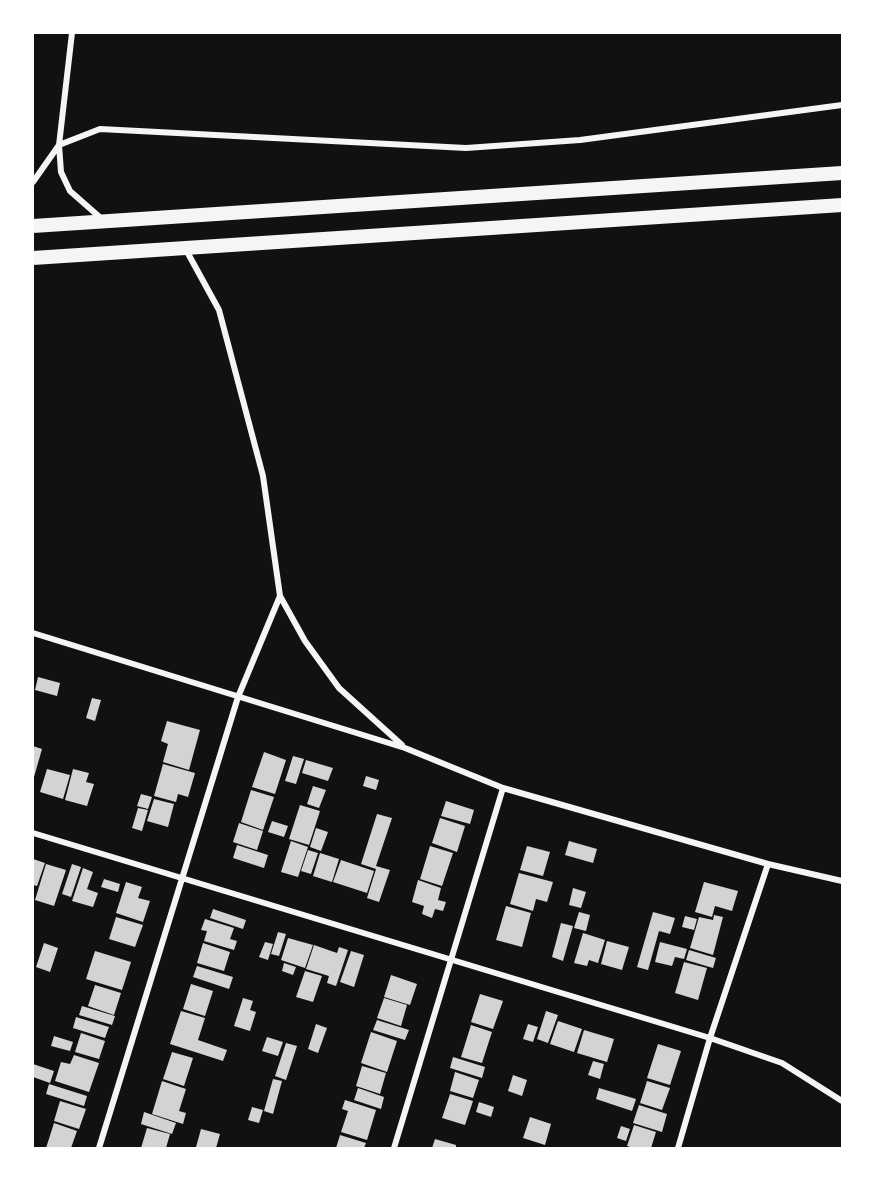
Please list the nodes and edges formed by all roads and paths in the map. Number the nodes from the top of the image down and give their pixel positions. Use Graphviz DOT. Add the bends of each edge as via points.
graph roads {
  1 [pos="72,33"];
  2 [pos="842,105"];
  3 [pos="59,145"];
  4 [pos="842,173"];
  5 [pos="33,182"];
  6 [pos="842,205"];
  7 [pos="104,221"];
  8 [pos="33,226"];
  9 [pos="185,248"];
  10 [pos="33,258"];
  11 [pos="280,596"];
  12 [pos="33,633"];
  13 [pos="238,697"];
  14 [pos="405,748"];
  15 [pos="503,788"];
  16 [pos="33,833"];
  17 [pos="768,864"];
  18 [pos="183,879"];
  19 [pos="842,881"];
  20 [pos="450,959"];
  21 [pos="710,1038"];
  22 [pos="842,1101"];
  23 [pos="99,1148"];
  24 [pos="394,1148"];
  25 [pos="678,1148"];
  1 -- 3 [label="street"];
  2 -- 3 [label="street" via="580,140 466,148 100,129"];
  3 -- 5 [label="street"];
  3 -- 7 [label="street" via="61,172 70,191"];
  4 -- 7 [label="main road"];
  6 -- 9 [label="main road"];
  7 -- 8 [label="main road"];
  9 -- 10 [label="main road"];
  9 -- 11 [label="street" via="219,310 263,476"];
  11 -- 13 [label="street"];
  11 -- 14 [label="street" via="305,641 339,688"];
  12 -- 13 [label="street"];
  13 -- 14 [label="street"];
  13 -- 18 [label="street"];
  14 -- 15 [label="street"];
  15 -- 17 [label="street"];
  15 -- 20 [label="street"];
  16 -- 18 [label="street"];
  17 -- 19 [label="street"];
  17 -- 21 [label="street"];
  18 -- 20 [label="street"];
  18 -- 23 [label="street"];
  20 -- 21 [label="street"];
  20 -- 24 [label="street"];
  21 -- 22 [label="street" via="782,1063"];
  21 -- 25 [label="street"];
}
